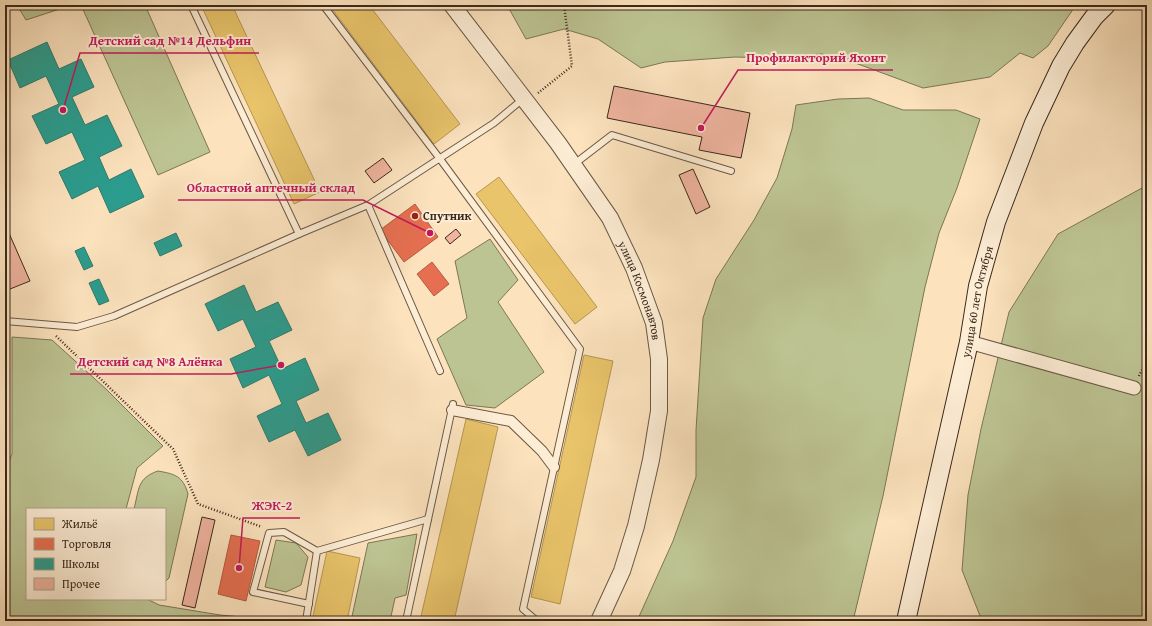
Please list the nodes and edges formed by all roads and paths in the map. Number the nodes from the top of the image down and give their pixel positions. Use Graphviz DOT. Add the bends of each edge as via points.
graph roads {
  1 [pos="191,5"];
  2 [pos="323,5"];
  3 [pos="452,5"];
  4 [pos="564,5"];
  5 [pos="1106,5"];
  6 [pos="524,98"];
  7 [pos="440,159"];
  8 [pos="574,165"];
  9 [pos="731,171"];
  10 [pos="368,205"];
  11 [pos="299,234"];
  12 [pos="5,321"];
  13 [pos="44,324"];
  14 [pos="969,342"];
  15 [pos="1147,360"];
  16 [pos="440,371"];
  17 [pos="1134,388"];
  18 [pos="452,407"];
  19 [pos="554,467"];
  20 [pos="428,519"];
  21 [pos="278,533"];
  22 [pos="317,551"];
  23 [pos="309,604"];
  24 [pos="306,621"];
  25 [pos="406,621"];
  26 [pos="536,621"];
  27 [pos="599,621"];
  28 [pos="906,621"];
  1 -- 11 [label="lane"];
  2 -- 7 [label="lane"];
  3 -- 6 [label="street, улица Космонавтов"];
  4 -- 6 [label="path" via="572,66 540,92"];
  5 -- 14 [label="main road, улица 60 лет Октября" via="1094,17 1068,55 1034,123 996,222 978,286"];
  6 -- 7 [label="lane" via="494,124"];
  6 -- 8 [label="street, улица Космонавтов"];
  7 -- 10 [label="lane"];
  7 -- 19 [label="lane" via="580,349"];
  8 -- 9 [label="lane" via="612,134"];
  8 -- 27 [label="street, улица Космонавтов" via="610,218 634,268 654,323 660,359 659,411 636,526 622,571"];
  10 -- 11 [label="lane"];
  10 -- 16 [label="lane"];
  11 -- 13 [label="lane" via="114,316 77,327"];
  12 -- 13 [label="lane"];
  13 -- 21 [label="path" via="173,449 198,504"];
  14 -- 17 [label="street"];
  14 -- 28 [label="main road, улица 60 лет Октября"];
  15 -- 17 [label="path"];
  18 -- 19 [label="street" via="511,421 542,451"];
  18 -- 20 [label="lane"];
  19 -- 26 [label="lane" via="523,610"];
  20 -- 22 [label="lane"];
  20 -- 25 [label="lane"];
  21 -- 22 [label="lane" via="284,532"];
  21 -- 23 [label="lane" via="270,533 254,592"];
  22 -- 23 [label="lane"];
  23 -- 24 [label="lane"];
}
